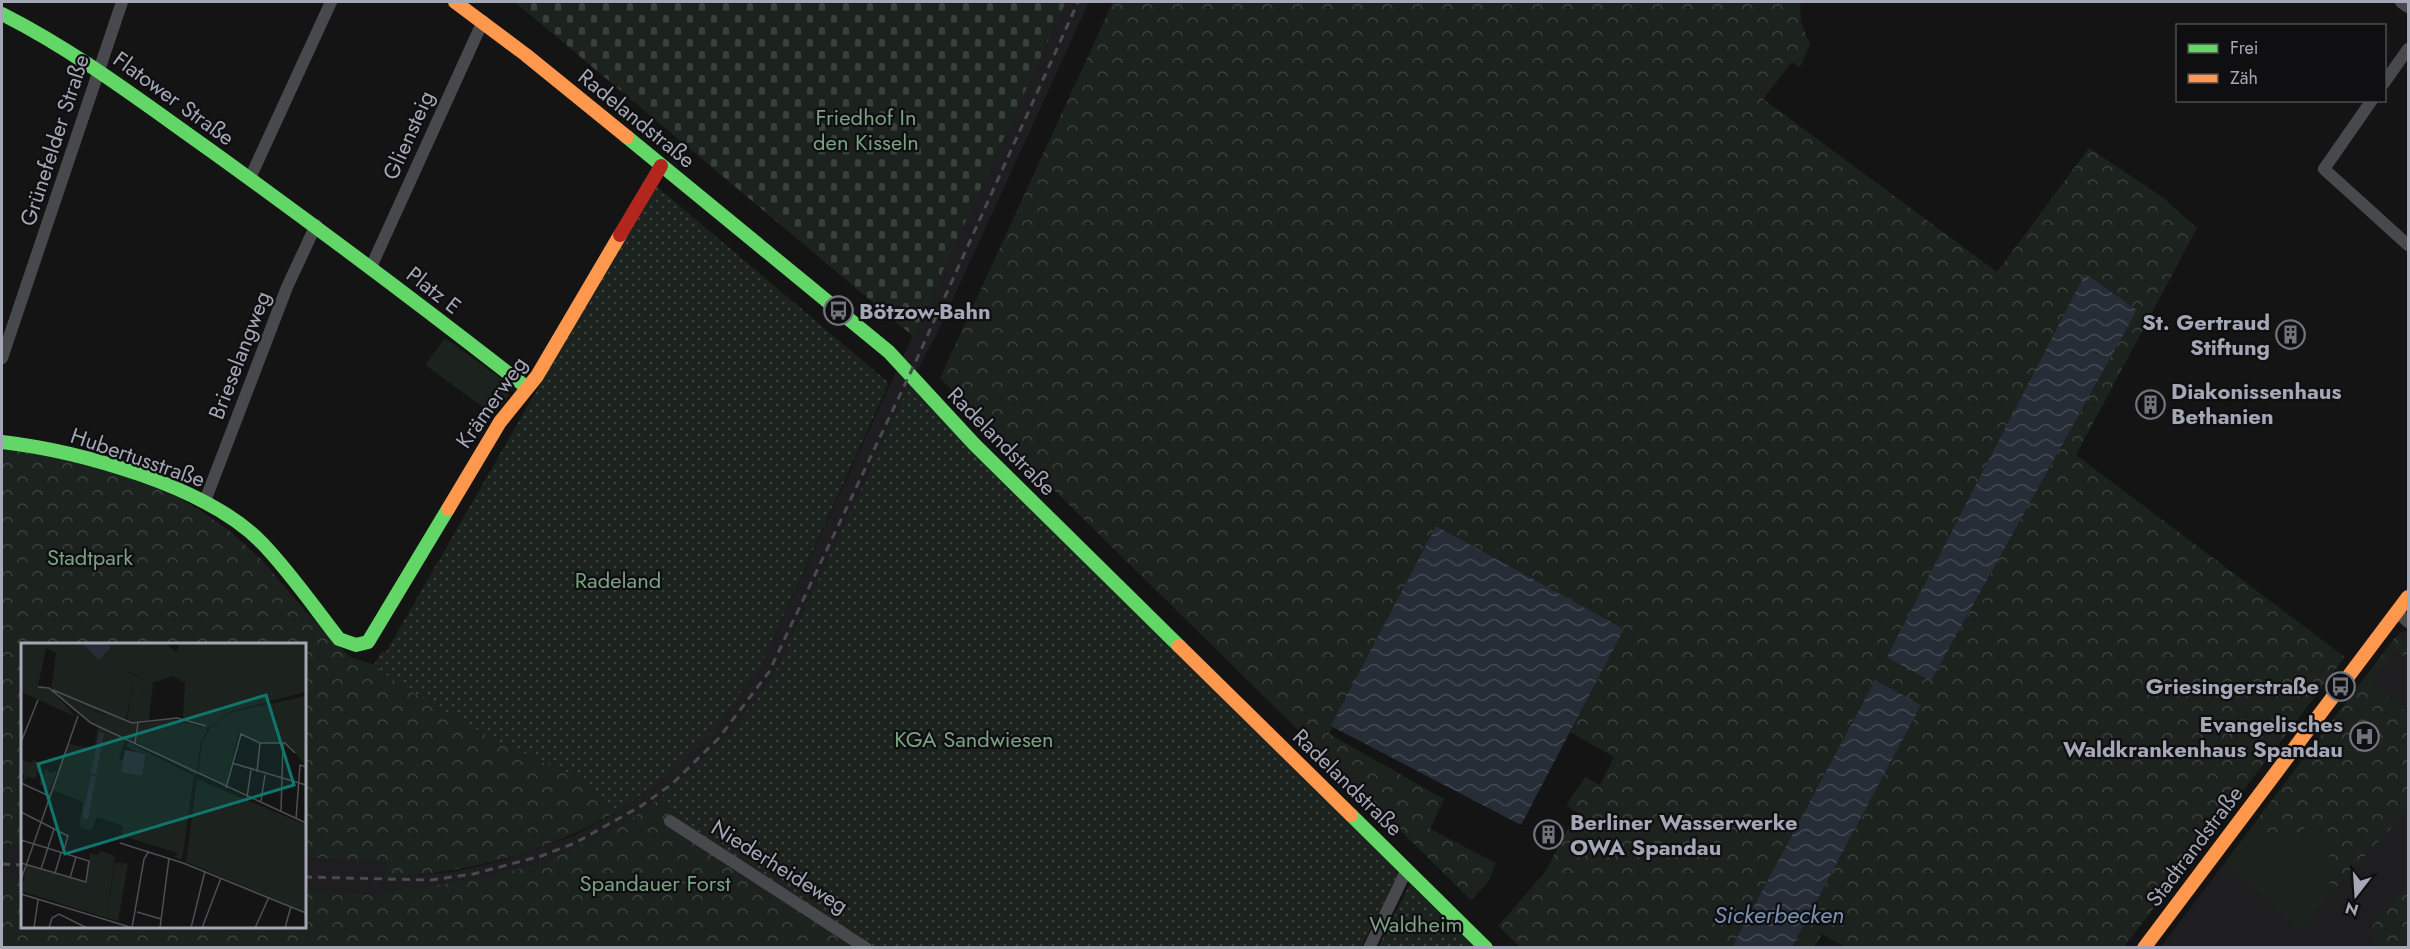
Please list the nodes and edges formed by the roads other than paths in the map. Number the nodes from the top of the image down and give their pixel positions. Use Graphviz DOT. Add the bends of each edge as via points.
graph roads {
  1 [pos="122,2"];
  2 [pos="331,2"];
  3 [pos="455,2"];
  4 [pos="2401,2"];
  5 [pos="2409,7"];
  6 [pos="2,14"];
  7 [pos="483,21"];
  8 [pos="2409,49"];
  9 [pos="99,70"];
  10 [pos="2386,82"];
  11 [pos="2371,102"];
  12 [pos="661,166"];
  13 [pos="250,178"];
  14 [pos="316,225"];
  15 [pos="2409,245"];
  16 [pos="371,267"];
  17 [pos="2,358"];
  18 [pos="526,387"];
  19 [pos="2,442"];
  20 [pos="205,501"];
  21 [pos="2405,604"];
  22 [pos="2409,622"];
  23 [pos="344,643"];
  24 [pos="670,821"];
  25 [pos="1407,869"];
  26 [pos="866,948"];
  27 [pos="1369,948"];
  28 [pos="1486,948"];
  29 [pos="2144,948"];
  1 -- 9 [label="street, Grünefelder Straße"];
  2 -- 13 [label="street"];
  3 -- 7 [label="street, Radelandstraße"];
  4 -- 5 [label="street"];
  6 -- 9 [label="street, Flatower Straße" via="34,29"];
  7 -- 12 [label="street, Radelandstraße"];
  7 -- 16 [label="street, Gliensteig"];
  8 -- 10 [label="street"];
  9 -- 13 [label="street, Flatower Straße"];
  9 -- 17 [label="street, Grünefelder Straße"];
  11 -- 15 [label="street" via="2324,169"];
  12 -- 18 [label="street, Krämerweg" via="537,376"];
  12 -- 25 [label="street, Radelandstraße" via="889,352 944,415"];
  13 -- 14 [label="street, Flatower Straße"];
  14 -- 16 [label="street, Platz E"];
  14 -- 20 [label="street, Brieselangweg" via="287,287"];
  16 -- 18 [label="street, Platz E"];
  18 -- 23 [label="street, Krämerweg" via="475,462 368,642"];
  19 -- 20 [label="street, Hubertusstraße" via="37,446 112,465"];
  20 -- 23 [label="street, Hubertusstraße" via="261,542"];
  21 -- 22 [label="street"];
  21 -- 29 [label="street, Stadtrandstraße"];
  24 -- 26 [label="street, Niederheideweg"];
  25 -- 27 [label="street"];
  25 -- 28 [label="street, Radelandstraße"];
}
